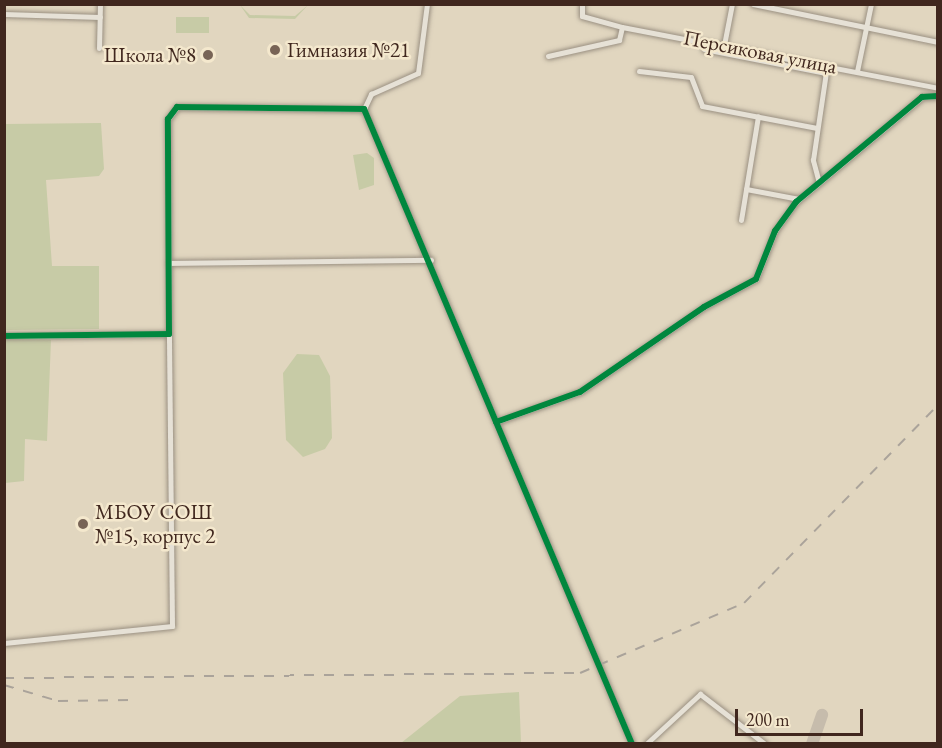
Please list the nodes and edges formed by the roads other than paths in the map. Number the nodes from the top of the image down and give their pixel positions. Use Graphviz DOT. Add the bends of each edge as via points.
graph roads {
  1 [pos="100,4"];
  2 [pos="427,4"];
  3 [pos="582,4"];
  4 [pos="732,4"];
  5 [pos="753,4"];
  6 [pos="871,4"];
  7 [pos="4,14"];
  8 [pos="100,17"];
  9 [pos="622,27"];
  10 [pos="866,29"];
  11 [pos="938,42"];
  12 [pos="724,45"];
  13 [pos="99,48"];
  14 [pos="704,48"];
  15 [pos="548,57"];
  16 [pos="827,65"];
  17 [pos="639,70"];
  18 [pos="857,71"];
  19 [pos="825,73"];
  20 [pos="938,88"];
  21 [pos="938,96"];
  22 [pos="364,109"];
  23 [pos="758,116"];
  24 [pos="817,128"];
  25 [pos="818,179"];
  26 [pos="746,189"];
  27 [pos="799,199"];
  28 [pos="741,220"];
  29 [pos="431,260"];
  30 [pos="168,263"];
  31 [pos="169,334"];
  32 [pos="4,336"];
  33 [pos="496,422"];
  34 [pos="4,643"];
  35 [pos="632,744"];
  36 [pos="646,744"];
  37 [pos="765,744"];
  1 -- 8 [label="street"];
  2 -- 22 [label="street" via="418,73 371,94"];
  3 -- 9 [label="street, Персиковая улица" via="582,16"];
  4 -- 12 [label="street"];
  5 -- 10 [label="street"];
  6 -- 10 [label="street"];
  7 -- 8 [label="street"];
  8 -- 13 [label="street"];
  9 -- 12 [label="street, Персиковая улица"];
  9 -- 15 [label="street" via="619,40"];
  10 -- 11 [label="street"];
  10 -- 18 [label="street"];
  12 -- 16 [label="street, Персиковая улица"];
  14 -- 19 [label="street"];
  16 -- 18 [label="street, Персиковая улица"];
  16 -- 19 [label="street"];
  17 -- 23 [label="street" via="691,77 702,106"];
  18 -- 20 [label="street, Персиковая улица"];
  19 -- 24 [label="street"];
  21 -- 25 [label="street" via="922,97"];
  22 -- 29 [label="street"];
  22 -- 30 [label="street" via="177,107 168,119"];
  23 -- 24 [label="street"];
  23 -- 26 [label="street"];
  24 -- 25 [label="street" via="813,160"];
  25 -- 27 [label="street"];
  26 -- 27 [label="street"];
  26 -- 28 [label="street"];
  27 -- 33 [label="street" via="775,231 756,279 704,307 580,392"];
  29 -- 30 [label="street"];
  29 -- 33 [label="street"];
  30 -- 31 [label="street"];
  31 -- 32 [label="street"];
  31 -- 34 [label="street" via="172,626"];
  33 -- 35 [label="street"];
  36 -- 37 [label="street" via="700,694"];
}
